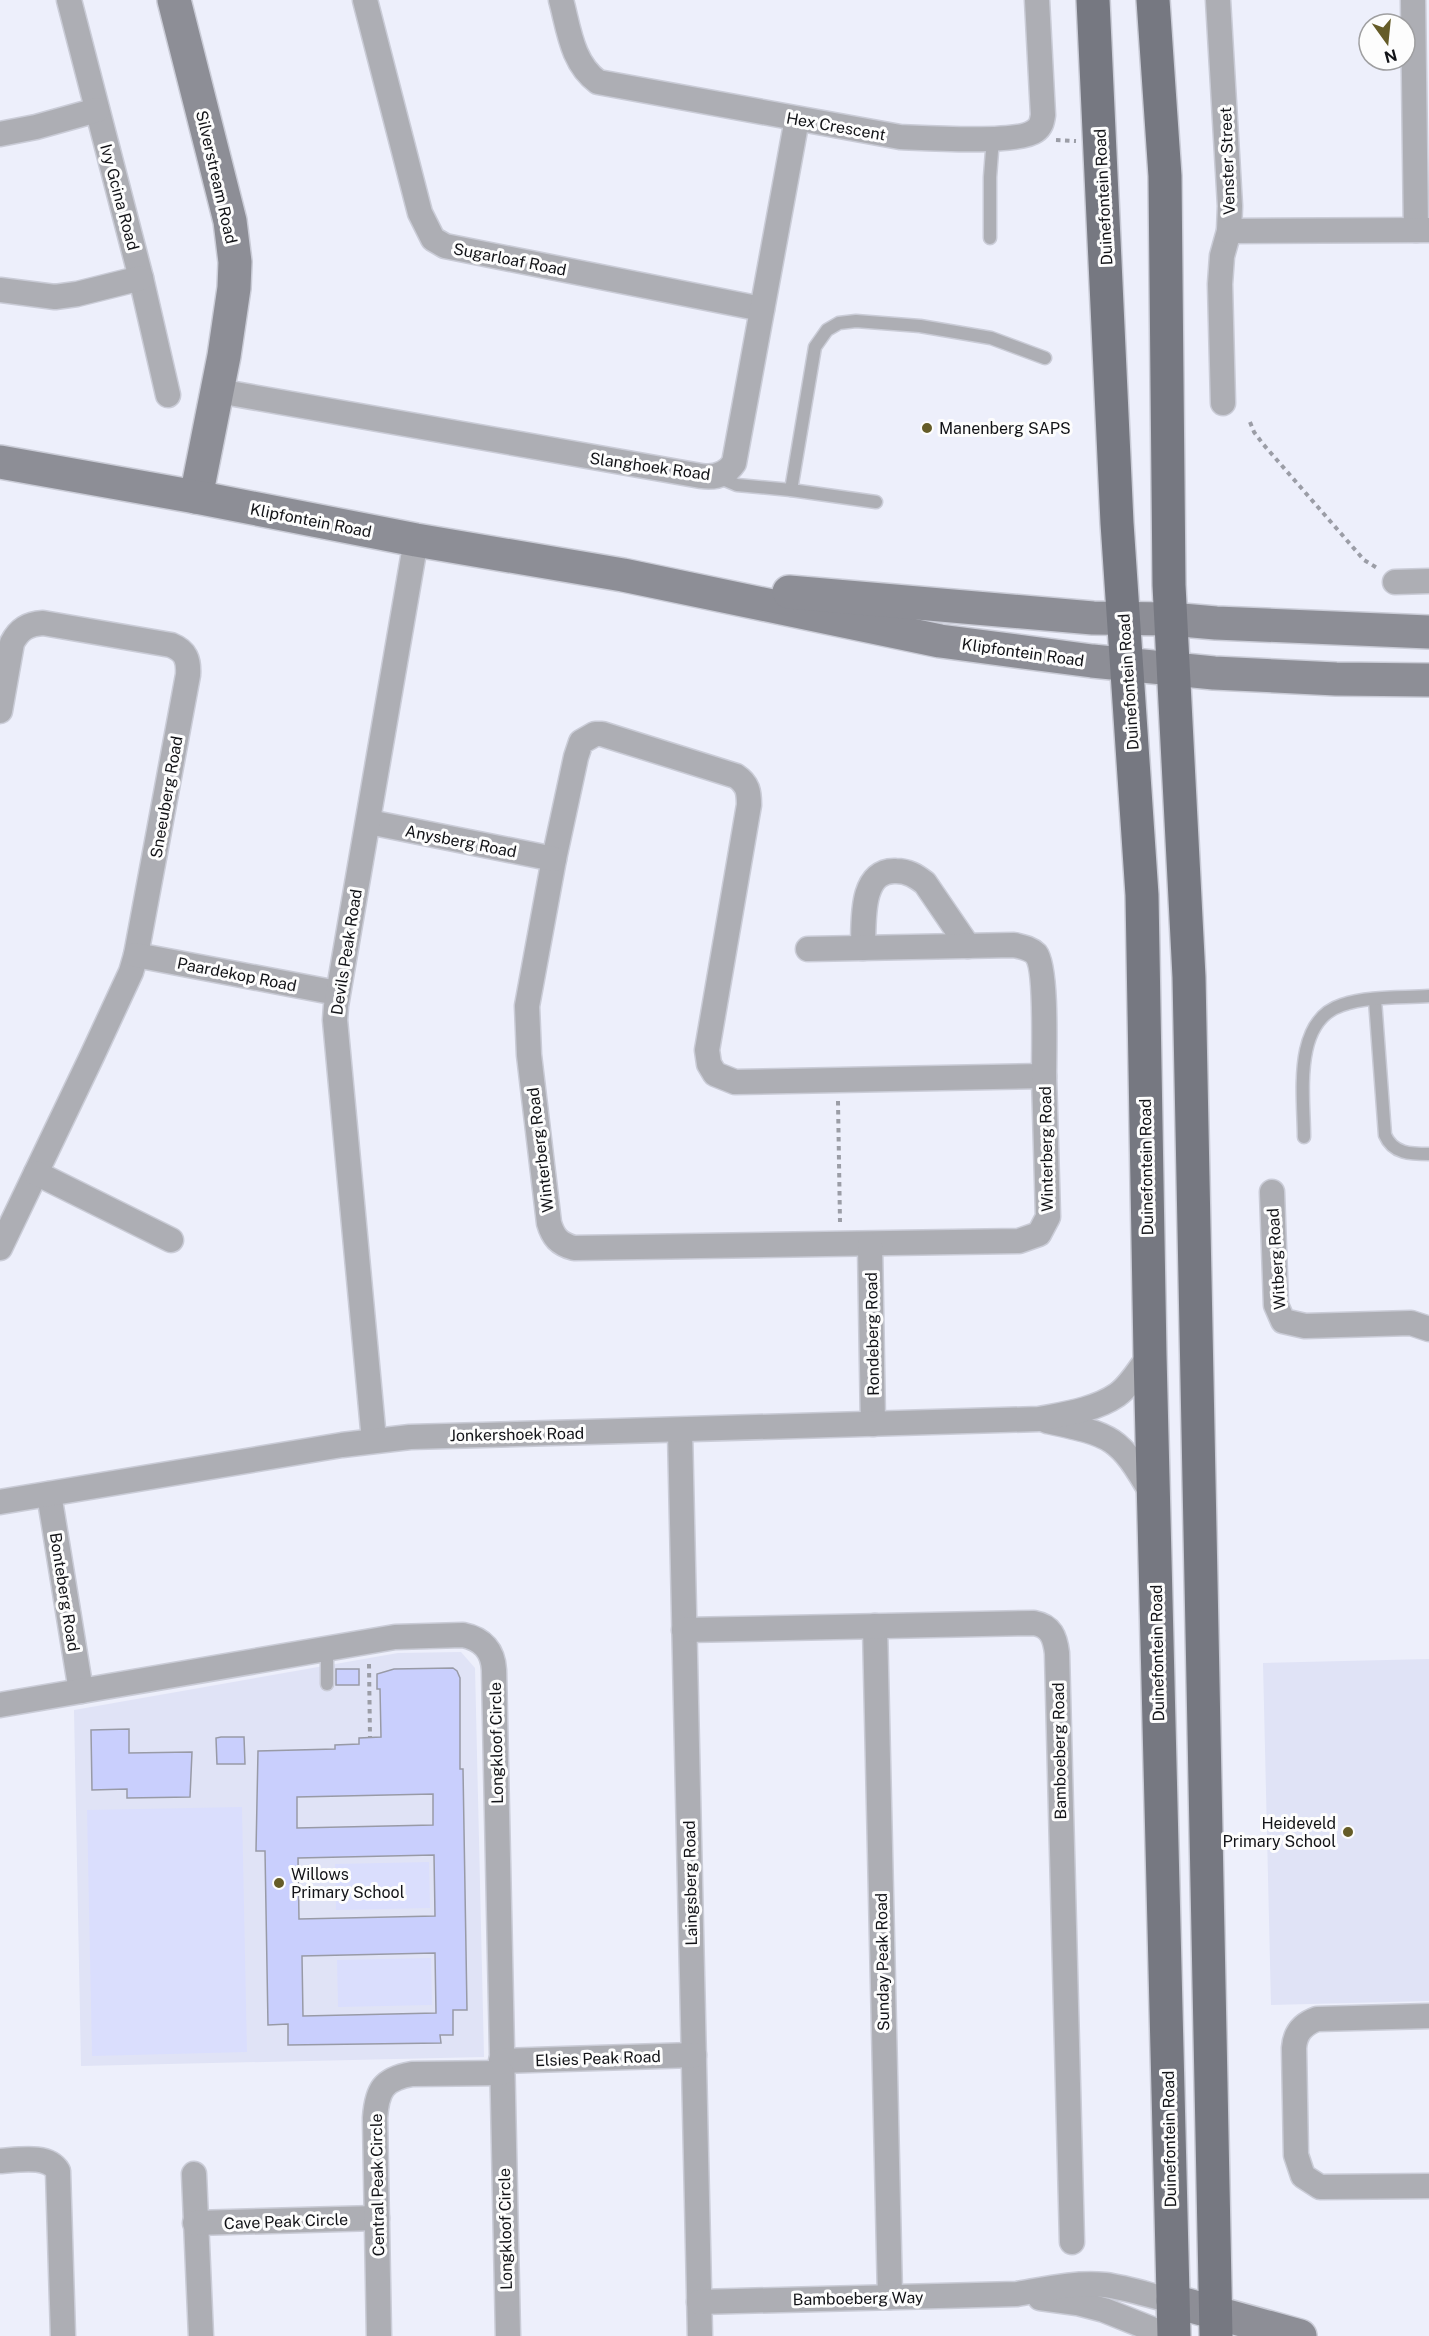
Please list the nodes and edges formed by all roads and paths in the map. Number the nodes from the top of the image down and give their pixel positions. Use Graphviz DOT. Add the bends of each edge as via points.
graph roads {
  1 [pos="69,0"];
  2 [pos="174,0"];
  3 [pos="365,0"];
  4 [pos="561,0"];
  5 [pos="1037,0"];
  6 [pos="1093,0"];
  7 [pos="1153,0"];
  8 [pos="1218,0"];
  9 [pos="1413,0"];
  10 [pos="1422,42"];
  11 [pos="97,110"];
  12 [pos="797,119"];
  13 [pos="0,134"];
  14 [pos="993,138"];
  15 [pos="1047,138"];
  16 [pos="1083,141"];
  17 [pos="1423,230"];
  18 [pos="1229,231"];
  19 [pos="990,238"];
  20 [pos="141,278"];
  21 [pos="0,290"];
  22 [pos="762,309"];
  23 [pos="1046,358"];
  24 [pos="218,391"];
  25 [pos="168,395"];
  26 [pos="1223,403"];
  27 [pos="1250,422"];
  28 [pos="0,462"];
  29 [pos="716,476"];
  30 [pos="791,490"];
  31 [pos="196,497"];
  32 [pos="876,502"];
  33 [pos="416,540"];
  34 [pos="623,575"];
  35 [pos="1390,577"];
  36 [pos="1429,581"];
  37 [pos="1125,619"];
  38 [pos="1170,619"];
  39 [pos="1429,632"];
  40 [pos="1128,664"];
  41 [pos="1174,669"];
  42 [pos="1429,680"];
  43 [pos="0,711"];
  44 [pos="369,822"];
  45 [pos="554,859"];
  46 [pos="968,946"];
  47 [pos="862,948"];
  48 [pos="808,949"];
  49 [pos="136,955"];
  50 [pos="337,993"];
  51 [pos="1429,996"];
  52 [pos="1376,1000"];
  53 [pos="1044,1076"];
  54 [pos="838,1092"];
  55 [pos="1304,1137"];
  56 [pos="1429,1154"];
  57 [pos="36,1173"];
  58 [pos="1272,1192"];
  59 [pos="840,1232"];
  60 [pos="171,1240"];
  61 [pos="870,1245"];
  62 [pos="0,1248"];
  63 [pos="1429,1329"];
  64 [pos="1150,1355"];
  65 [pos="1040,1419"];
  66 [pos="873,1424"];
  67 [pos="680,1431"];
  68 [pos="375,1440"];
  69 [pos="50,1494"];
  70 [pos="1154,1496"];
  71 [pos="0,1502"];
  72 [pos="875,1626"];
  73 [pos="684,1630"];
  74 [pos="327,1648"];
  75 [pos="368,1662"];
  76 [pos="327,1684"];
  77 [pos="81,1691"];
  78 [pos="0,1705"];
  79 [pos="370,1738"];
  80 [pos="1429,2016"];
  81 [pos="694,2055"];
  82 [pos="502,2067"];
  83 [pos="0,2161"];
  84 [pos="194,2174"];
  85 [pos="1429,2186"];
  86 [pos="377,2218"];
  87 [pos="195,2223"];
  88 [pos="1072,2242"];
  89 [pos="1017,2294"];
  90 [pos="890,2297"];
  91 [pos="1173,2301"];
  92 [pos="699,2302"];
  93 [pos="1216,2324"];
  94 [pos="63,2336"];
  95 [pos="201,2336"];
  96 [pos="379,2336"];
  97 [pos="508,2336"];
  98 [pos="700,2336"];
  99 [pos="1169,2336"];
  100 [pos="1174,2336"];
  101 [pos="1300,2336"];
  1 -- 11 [label="street, Ivy Gcina Road"];
  2 -- 24 [label="main road, Silverstream Road" via="234,245 234,288"];
  3 -- 22 [label="street, Sugarloaf Road" via="420,213 433,239 445,246"];
  4 -- 12 [label="street, Hex Crescent" via="576,57 598,82"];
  5 -- 14 [label="street, Hex Crescent" via="1042,124 1027,135"];
  6 -- 37 [label="main road, Duinefontein Road" via="1117,523"];
  7 -- 38 [label="main road" via="1165,176"];
  8 -- 18 [label="street, Venster Street"];
  9 -- 10 [label="street"];
  10 -- 17 [label="street"];
  11 -- 13 [label="street"];
  11 -- 20 [label="street, Ivy Gcina Road"];
  12 -- 14 [label="street, Hex Crescent" via="900,137"];
  12 -- 22 [label="street, Slanghoek Road"];
  14 -- 19 [label="lane"];
  15 -- 16 [label="path"];
  17 -- 18 [label="street, Venster Street"];
  18 -- 26 [label="street" via="1220,284"];
  20 -- 21 [label="street" via="54,297"];
  20 -- 25 [label="street, Ivy Gcina Road"];
  22 -- 29 [label="street, Slanghoek Road" via="735,463"];
  23 -- 30 [label="lane" via="992,338 951,331 839,323 827,330 815,347"];
  24 -- 29 [label="street, Slanghoek Road"];
  24 -- 31 [label="main road, Silverstream Road"];
  27 -- 35 [label="path" via="1263,444 1342,536 1364,560"];
  28 -- 31 [label="main road, Klipfontein Road"];
  29 -- 30 [label="lane" via="737,485"];
  30 -- 32 [label="lane"];
  31 -- 33 [label="main road, Klipfontein Road"];
  33 -- 34 [label="main road, Klipfontein Road"];
  33 -- 44 [label="street, Devils Peak Road"];
  34 -- 37 [label="main road, Klipfontein Road" via="896,602"];
  34 -- 40 [label="main road, Klipfontein Road" via="940,641"];
  35 -- 36 [label="street"];
  37 -- 38 [label="main road, Klipfontein Road"];
  37 -- 40 [label="main road, Duinefontein Road"];
  38 -- 39 [label="main road, Klipfontein Road"];
  38 -- 41 [label="main road"];
  40 -- 41 [label="main road, Klipfontein Road"];
  40 -- 64 [label="main road, Duinefontein Road" via="1142,895"];
  41 -- 42 [label="main road, Klipfontein Road" via="1336,679"];
  41 -- 93 [label="main road" via="1190,1024"];
  43 -- 49 [label="street, Sneeuberg Road" via="12,643 24,627 33,623 171,645 187,658 188,675"];
  44 -- 45 [label="street, Anysberg Road"];
  44 -- 50 [label="street, Devils Peak Road"];
  45 -- 53 [label="street, Winterberg Road" via="576,757 581,742 590,736 602,734 736,776 744,781 749,805 707,1050 715,1074 735,1082"];
  45 -- 61 [label="street, Winterberg Road" via="527,1006 527,1027 549,1222 556,1240 574,1248"];
  46 -- 47 [label="street"];
  46 -- 47 [label="street" via="925,883 915,876 892,871 881,874 868,889"];
  46 -- 53 [label="street" via="1014,945 1035,953 1042,977"];
  47 -- 48 [label="street"];
  49 -- 50 [label="street, Paardekop Road"];
  49 -- 57 [label="street, Sneeuberg Road"];
  50 -- 68 [label="street, Devils Peak Road" via="335,1020"];
  51 -- 52 [label="lane"];
  52 -- 55 [label="lane" via="1339,1005 1319,1019 1308,1038"];
  52 -- 56 [label="lane" via="1385,1135 1389,1143 1402,1151"];
  53 -- 61 [label="street, Winterberg Road" via="1047,1217 1039,1234 1018,1241"];
  54 -- 59 [label="path"];
  57 -- 60 [label="street"];
  57 -- 62 [label="street, Sneeuberg Road"];
  58 -- 63 [label="street, Witberg Road" via="1276,1305 1283,1321 1305,1326 1411,1323"];
  61 -- 66 [label="street, Rondeberg Road"];
  64 -- 65 [label="street, Jonkershoek Road" via="1118,1395 1081,1411"];
  64 -- 70 [label="main road, Duinefontein Road"];
  65 -- 66 [label="street, Jonkershoek Road"];
  65 -- 70 [label="street, Jonkershoek Road" via="1106,1436 1122,1447"];
  66 -- 67 [label="street, Jonkershoek Road"];
  67 -- 68 [label="street, Jonkershoek Road"];
  67 -- 73 [label="street, Laingsberg Road"];
  68 -- 69 [label="street, Jonkershoek Road"];
  69 -- 71 [label="street, Jonkershoek Road"];
  69 -- 77 [label="street, Bonteberg Road"];
  70 -- 91 [label="main road, Duinefontein Road"];
  72 -- 73 [label="street, Bamboeberg Road"];
  72 -- 88 [label="street, Bamboeberg Road" via="1034,1623 1046,1626 1054,1639"];
  72 -- 90 [label="street, Sunday Peak Road"];
  73 -- 81 [label="street, Laingsberg Road"];
  74 -- 76 [label="lane"];
  74 -- 77 [label="street, Longkloof Circle"];
  74 -- 82 [label="street, Longkloof Circle" via="395,1637 463,1635 478,1640 490,1652 494,1670"];
  75 -- 79 [label="path"];
  77 -- 78 [label="street, Longkloof Circle"];
  80 -- 85 [label="street" via="1317,2019 1301,2028 1294,2049 1296,2156 1303,2176 1327,2189"];
  81 -- 82 [label="street, Elsies Peak Road"];
  81 -- 92 [label="street, Laingsberg Road"];
  82 -- 86 [label="street, Central Peak Circle" via="412,2074 397,2077 380,2091 375,2118"];
  82 -- 97 [label="street, Longkloof Circle"];
  83 -- 94 [label="street" via="45,2160 58,2171"];
  84 -- 87 [label="street"];
  86 -- 87 [label="street, Cave Peak Circle"];
  86 -- 96 [label="street, Central Peak Circle"];
  87 -- 95 [label="street"];
  89 -- 90 [label="street, Bamboeberg Way"];
  89 -- 91 [label="street, Bamboeberg Way" via="1099,2285"];
  89 -- 99 [label="street, Bamboeberg Way" via="1095,2308"];
  90 -- 92 [label="street, Bamboeberg Way"];
  91 -- 93 [label="main road"];
  91 -- 100 [label="main road, Duinefontein Road"];
  92 -- 98 [label="street, Laingsberg Road"];
  93 -- 101 [label="main road"];
}
